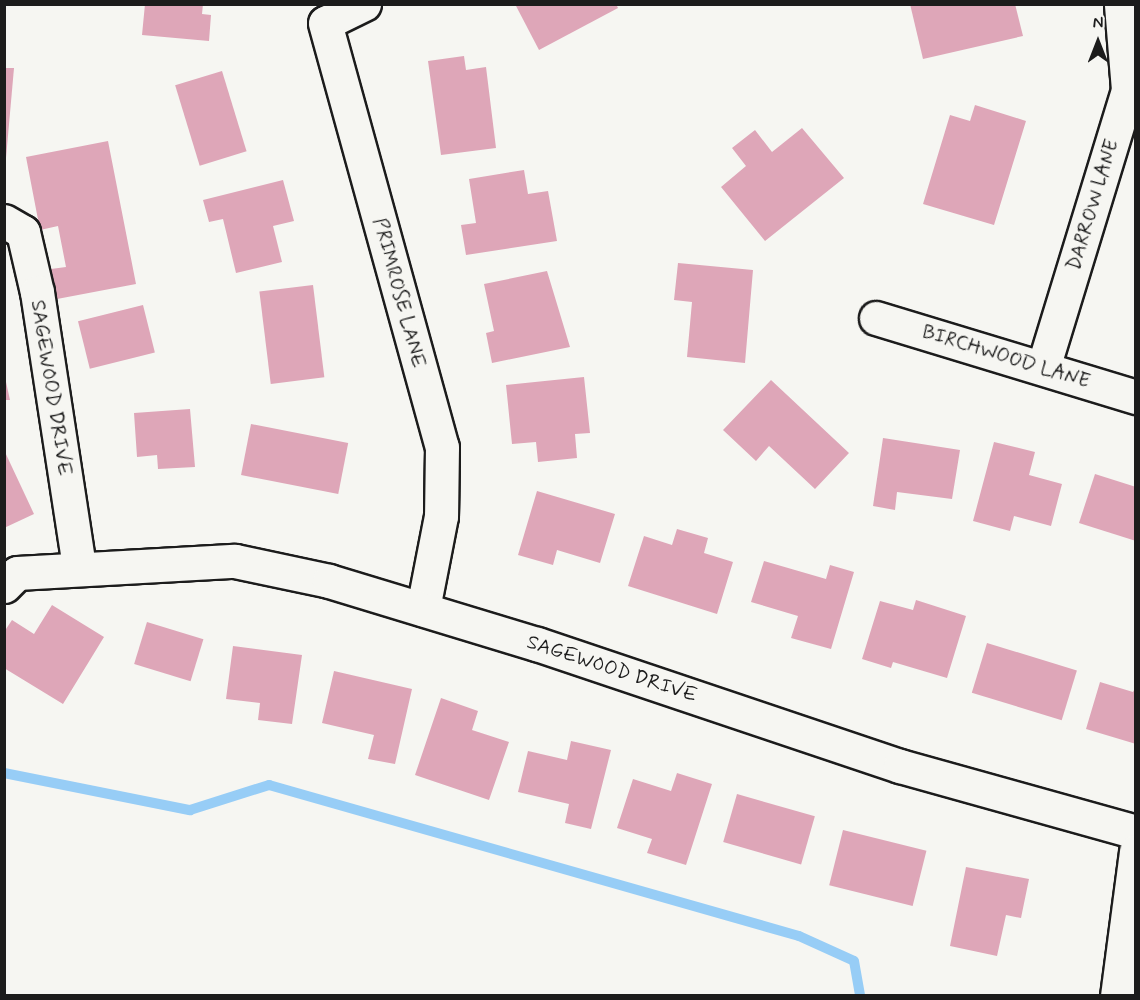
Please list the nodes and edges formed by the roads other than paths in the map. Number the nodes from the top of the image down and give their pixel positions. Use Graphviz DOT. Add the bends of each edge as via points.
graph roads {
  1 [pos="364,4"];
  2 [pos="1121,4"];
  3 [pos="4,221"];
  4 [pos="876,318"];
  5 [pos="1043,368"];
  6 [pos="1136,397"];
  7 [pos="79,566"];
  8 [pos="4,586"];
  9 [pos="423,609"];
  10 [pos="1136,832"];
  11 [pos="1136,851"];
  12 [pos="1117,996"];
  1 -- 9 [label="street, PRIMROSE LANE" via="325,23 442,447 441,516"];
  2 -- 5 [label="street, DARROW LANE" via="1128,90"];
  3 -- 7 [label="street, SAGEWOOD DRIVE" via="23,232 37,292"];
  4 -- 5 [label="street, BIRCHWOOD LANE"];
  5 -- 6 [label="street, BIRCHWOOD LANE"];
  7 -- 8 [label="street, SAGEWOOD DRIVE" via="17,573"];
  7 -- 9 [label="street, SAGEWOOD DRIVE" via="235,561"];
  9 -- 10 [label="street, SAGEWOOD DRIVE" via="900,766"];
  11 -- 12 [label="street"];
}
